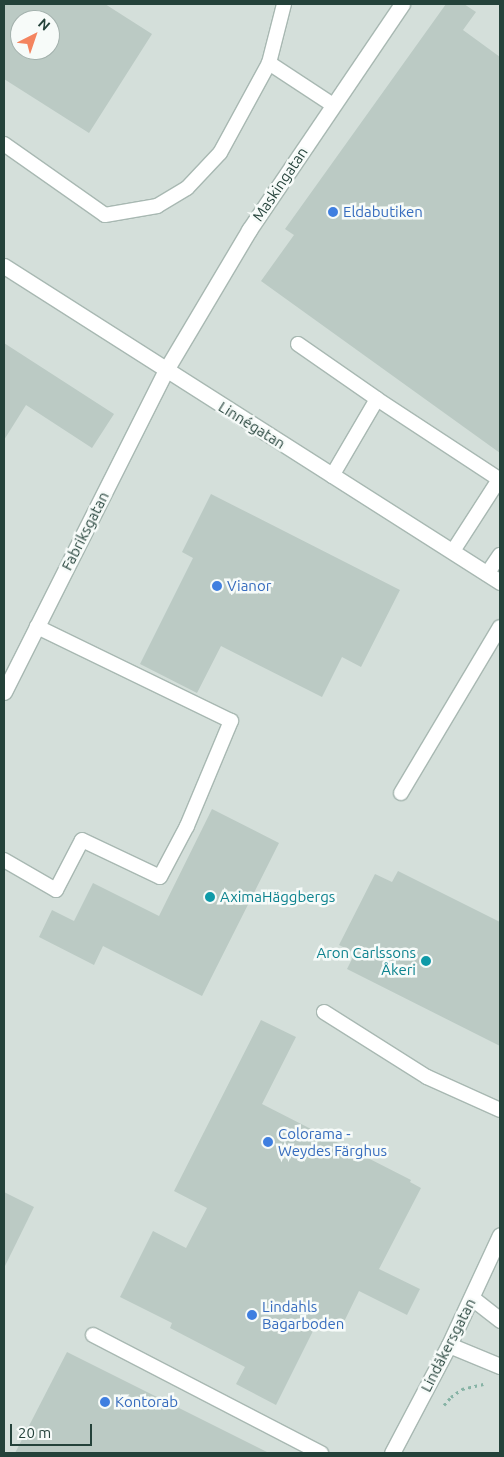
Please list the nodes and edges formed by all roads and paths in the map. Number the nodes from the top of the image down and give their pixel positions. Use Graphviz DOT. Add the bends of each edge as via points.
graph roads {
  1 [pos="284,4"];
  2 [pos="402,4"];
  3 [pos="269,62"];
  4 [pos="333,105"];
  5 [pos="4,144"];
  6 [pos="4,266"];
  7 [pos="298,344"];
  8 [pos="166,370"];
  9 [pos="377,399"];
  10 [pos="332,476"];
  11 [pos="500,479"];
  12 [pos="453,551"];
  13 [pos="500,555"];
  14 [pos="494,578"];
  15 [pos="36,627"];
  16 [pos="500,627"];
  17 [pos="4,692"];
  18 [pos="401,793"];
  19 [pos="4,860"];
  20 [pos="324,1012"];
  21 [pos="500,1110"];
  22 [pos="500,1235"];
  23 [pos="472,1298"];
  24 [pos="500,1320"];
  25 [pos="93,1335"];
  26 [pos="449,1345"];
  27 [pos="500,1366"];
  28 [pos="488,1383"];
  29 [pos="440,1410"];
  30 [pos="321,1453"];
  31 [pos="392,1453"];
  1 -- 3 [label="lane"];
  2 -- 4 [label="street, Maskingatan"];
  3 -- 4 [label="lane"];
  3 -- 5 [label="lane" via="220,152 187,188 157,206 105,215"];
  4 -- 8 [label="street, Maskingatan" via="249,230"];
  6 -- 8 [label="street, Linnégatan"];
  7 -- 9 [label="lane"];
  8 -- 10 [label="street, Linnégatan"];
  8 -- 15 [label="street, Fabriksgatan"];
  9 -- 10 [label="lane"];
  9 -- 11 [label="lane"];
  10 -- 12 [label="street, Linnégatan"];
  11 -- 12 [label="lane"];
  12 -- 14 [label="street, Linnégatan"];
  13 -- 14 [label="lane"];
  15 -- 17 [label="street, Fabriksgatan"];
  15 -- 19 [label="lane" via="231,722 187,826 160,877 82,840 56,890"];
  16 -- 18 [label="lane"];
  20 -- 21 [label="lane" via="427,1077"];
  22 -- 23 [label="street, Lindåkersgatan"];
  23 -- 24 [label="street"];
  23 -- 26 [label="street, Lindåkersgatan"];
  25 -- 30 [label="lane"];
  26 -- 27 [label="street"];
  26 -- 31 [label="street, Lindåkersgatan"];
  28 -- 29 [label="path" via="462,1389"];
}
